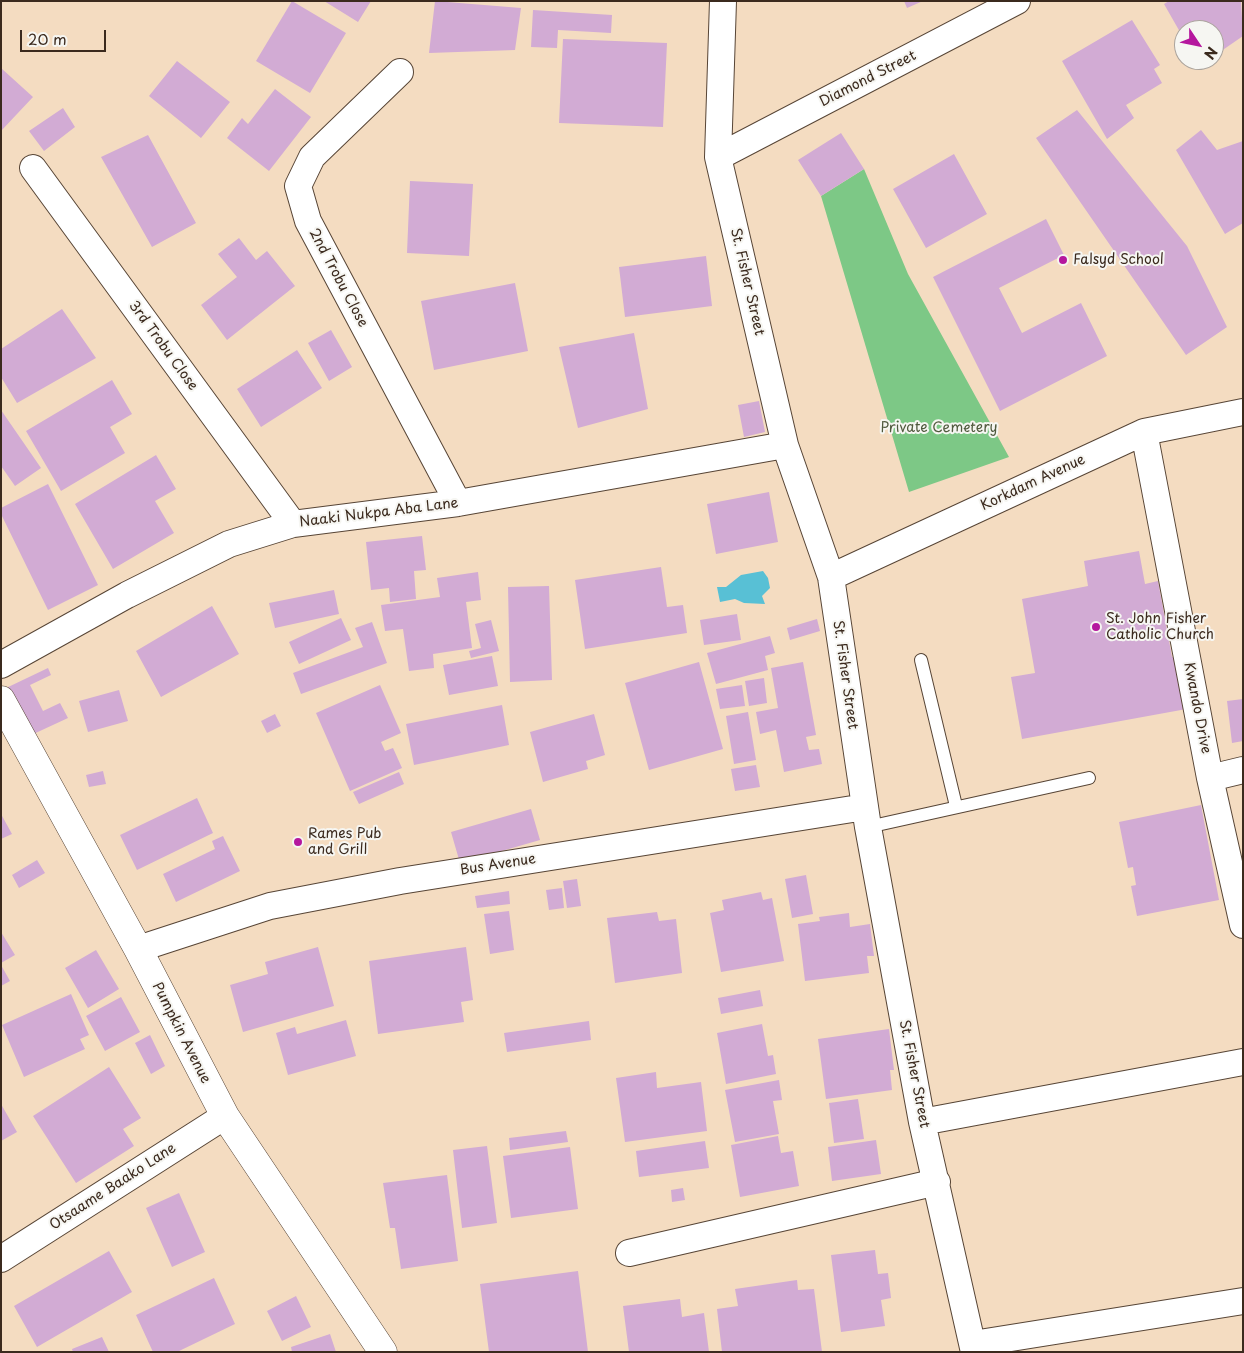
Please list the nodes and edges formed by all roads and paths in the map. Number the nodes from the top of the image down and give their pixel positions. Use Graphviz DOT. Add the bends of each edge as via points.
graph roads {
  1 [pos="723,1"];
  2 [pos="1017,1"];
  3 [pos="400,72"];
  4 [pos="718,156"];
  5 [pos="33,168"];
  6 [pos="1243,412"];
  7 [pos="1144,432"];
  8 [pos="786,445"];
  9 [pos="458,503"];
  10 [pos="293,524"];
  11 [pos="831,577"];
  12 [pos="922,660"];
  13 [pos="1,665"];
  14 [pos="1,700"];
  15 [pos="1243,770"];
  16 [pos="1089,778"];
  17 [pos="1210,778"];
  18 [pos="956,806"];
  19 [pos="866,817"];
  20 [pos="1242,920"];
  21 [pos="138,949"];
  22 [pos="1243,1062"];
  23 [pos="225,1116"];
  24 [pos="922,1122"];
  25 [pos="937,1182"];
  26 [pos="629,1253"];
  27 [pos="1,1259"];
  28 [pos="1243,1301"];
  29 [pos="974,1348"];
  30 [pos="383,1352"];
  1 -- 4 [label="street, St. Fisher Street"];
  2 -- 4 [label="street, Diamond Street"];
  3 -- 9 [label="street, 2nd Trobu Close" via="312,157 298,186 308,221"];
  4 -- 8 [label="street, St. Fisher Street"];
  5 -- 10 [label="street, 3rd Trobu Close"];
  6 -- 7 [label="street, Korkdam Avenue"];
  7 -- 11 [label="street, Korkdam Avenue"];
  7 -- 17 [label="street, Kwando Drive"];
  8 -- 9 [label="street, Naaki Nukpa Aba Lane"];
  8 -- 11 [label="street, St. Fisher Street"];
  9 -- 10 [label="street, Naaki Nukpa Aba Lane"];
  10 -- 13 [label="street, Naaki Nukpa Aba Lane" via="229,544 127,595"];
  11 -- 19 [label="street, St. Fisher Street"];
  12 -- 18 [label="lane"];
  14 -- 21 [label="street, Pumpkin Avenue"];
  15 -- 17 [label="street"];
  16 -- 18 [label="lane"];
  17 -- 20 [label="street, Kwando Drive"];
  18 -- 19 [label="lane"];
  19 -- 21 [label="street, Bus Avenue" via="400,881 270,906"];
  19 -- 24 [label="street, St. Fisher Street"];
  21 -- 23 [label="street, Pumpkin Avenue"];
  22 -- 24 [label="street"];
  23 -- 27 [label="street, Otsaame Baako Lane"];
  23 -- 30 [label="street, Pumpkin Avenue"];
  24 -- 25 [label="street, St. Fisher Street"];
  25 -- 26 [label="street"];
  25 -- 29 [label="street, St. Fisher Street"];
  28 -- 29 [label="street"];
}
